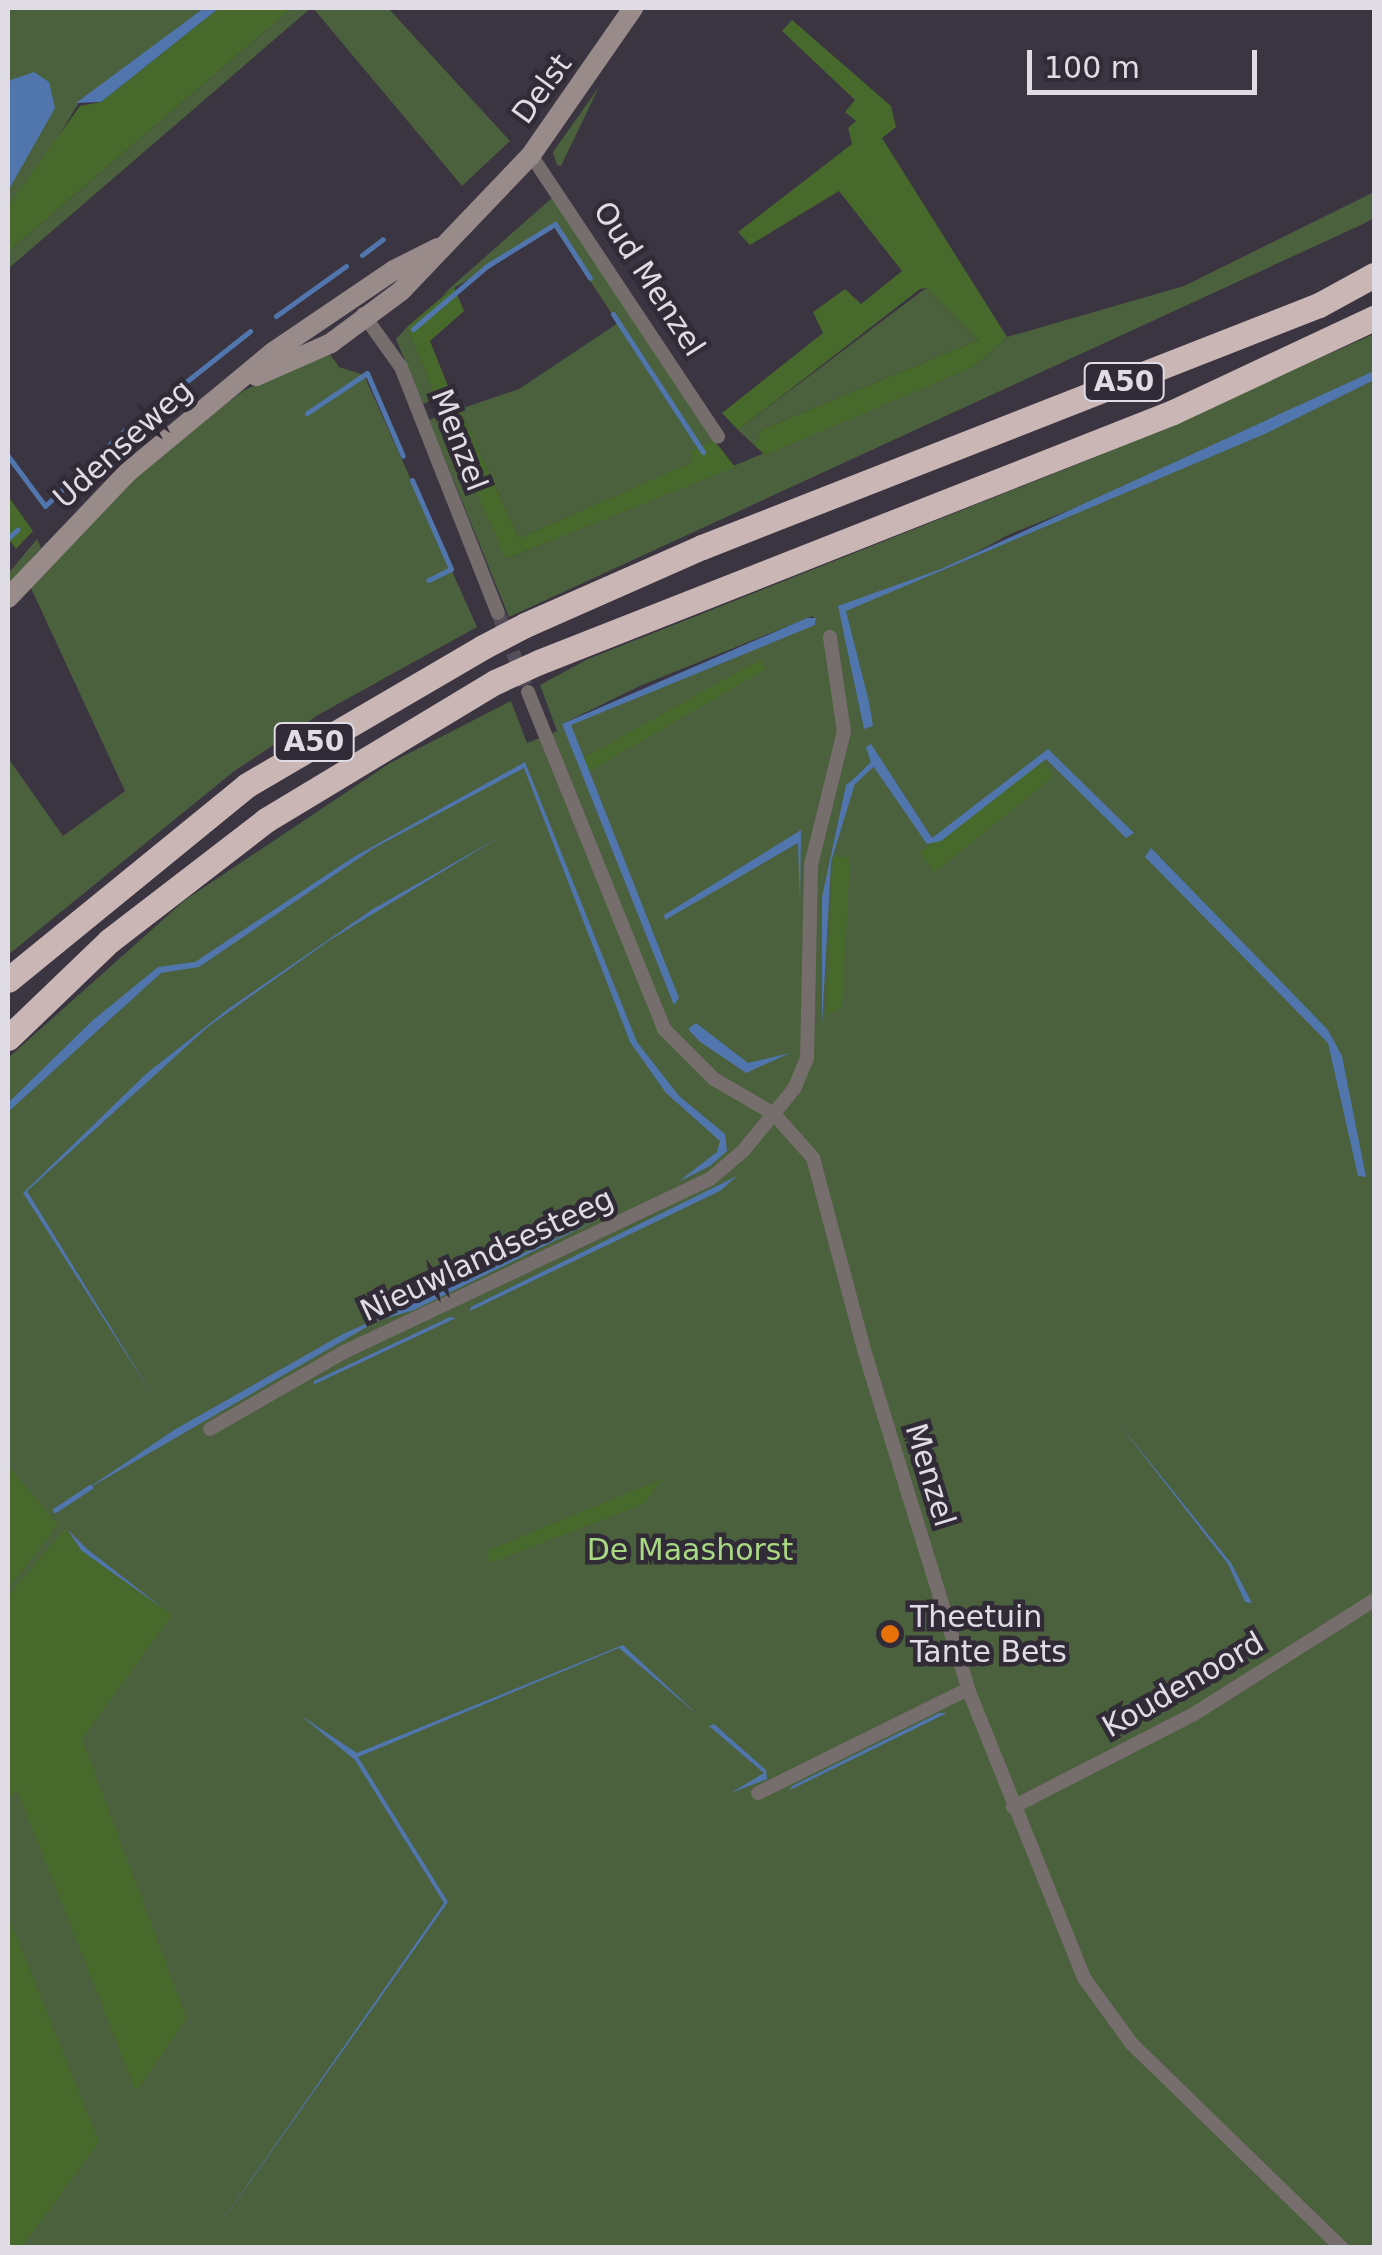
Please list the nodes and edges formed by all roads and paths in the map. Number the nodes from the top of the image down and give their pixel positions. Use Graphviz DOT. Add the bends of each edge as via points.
graph roads {
  1 [pos="633,8"];
  2 [pos="531,154"];
  3 [pos="438,248"];
  4 [pos="1374,275"];
  5 [pos="351,297"];
  6 [pos="366,318"];
  7 [pos="1374,318"];
  8 [pos="240,382"];
  9 [pos="718,436"];
  10 [pos="8,598"];
  11 [pos="498,613"];
  12 [pos="830,637"];
  13 [pos="528,692"];
  14 [pos="8,980"];
  15 [pos="8,1038"];
  16 [pos="774,1114"];
  17 [pos="210,1429"];
  18 [pos="1374,1600"];
  19 [pos="968,1689"];
  20 [pos="758,1793"];
  21 [pos="1013,1807"];
  22 [pos="1342,2248"];
  1 -- 2 [label="street, Delst"];
  2 -- 3 [label="street, Udenseweg"];
  2 -- 9 [label="street, Oud Menzel"];
  3 -- 5 [label="street, Udenseweg"];
  3 -- 6 [label="street, Udenseweg" via="401,291"];
  4 -- 14 [label="highway, A50, bridge" via="1320,305 702,547 482,646 247,786"];
  5 -- 6 [label="street, Menzel"];
  5 -- 8 [label="street, Udenseweg"];
  6 -- 8 [label="street, Udenseweg" via="331,343"];
  6 -- 11 [label="street, Menzel" via="401,368"];
  7 -- 15 [label="highway, A50, bridge" via="1172,412 495,682 266,820 109,941"];
  8 -- 10 [label="street, Udenseweg" via="128,472"];
  12 -- 16 [label="street, Nieuwlandsesteeg" via="844,732 811,865 807,1058"];
  13 -- 16 [label="street, Menzel" via="664,1030 702,1070"];
  16 -- 17 [label="street, Nieuwlandsesteeg" via="710,1179 344,1352"];
  16 -- 19 [label="street, Menzel" via="799,1136 817,1170 866,1357"];
  18 -- 21 [label="street, Koudenoord" via="1194,1714"];
  19 -- 20 [label="street"];
  19 -- 21 [label="street, Menzel"];
  21 -- 22 [label="street, Menzel" via="1076,1962 1107,2015"];
}
